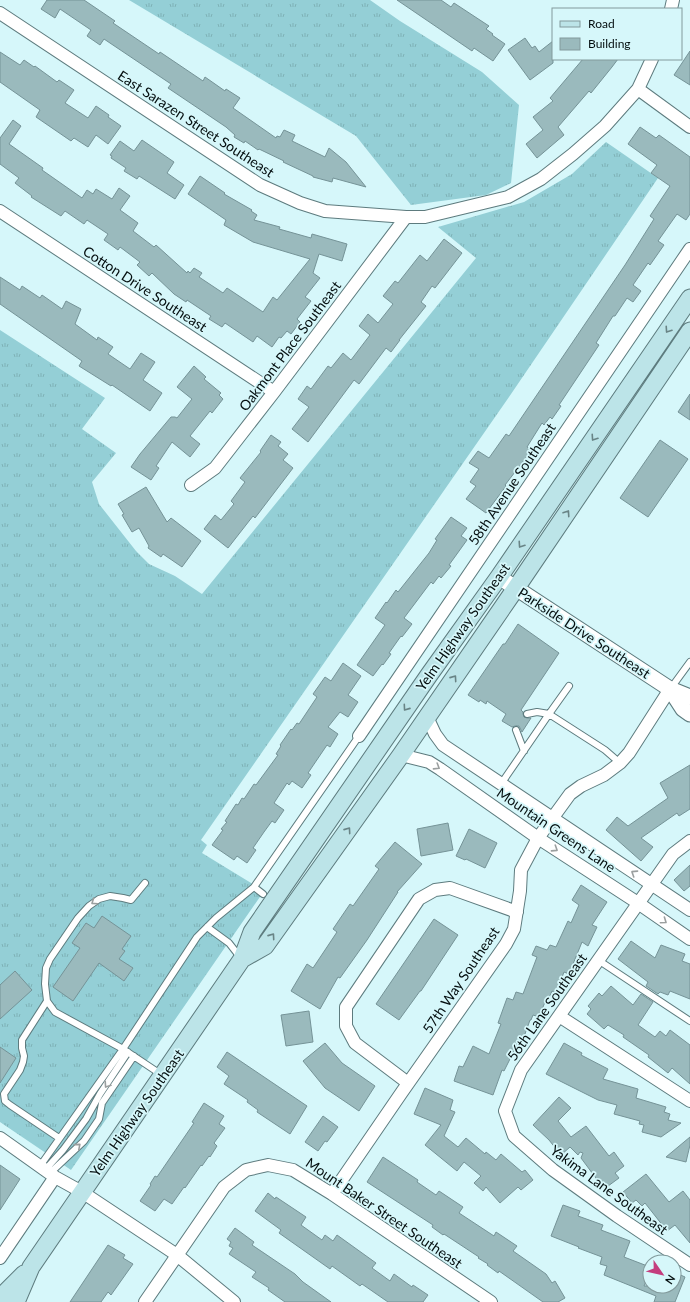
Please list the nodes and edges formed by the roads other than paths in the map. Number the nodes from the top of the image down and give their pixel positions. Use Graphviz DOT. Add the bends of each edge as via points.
graph roads {
  1 [pos="0,13"];
  2 [pos="652,60"];
  3 [pos="638,89"];
  4 [pos="690,127"];
  5 [pos="0,211"];
  6 [pos="406,217"];
  7 [pos="690,249"];
  8 [pos="690,298"];
  9 [pos="690,331"];
  10 [pos="274,392"];
  11 [pos="191,485"];
  12 [pos="499,577"];
  13 [pos="516,588"];
  14 [pos="690,662"];
  15 [pos="569,686"];
  16 [pos="670,690"];
  17 [pos="690,697"];
  18 [pos="527,714"];
  19 [pos="550,714"];
  20 [pos="690,714"];
  21 [pos="427,717"];
  22 [pos="516,730"];
  23 [pos="359,736"];
  24 [pos="524,751"];
  25 [pos="401,755"];
  26 [pos="620,763"];
  27 [pos="501,784"];
  28 [pos="552,818"];
  29 [pos="538,838"];
  30 [pos="690,841"];
  31 [pos="145,883"];
  32 [pos="652,884"];
  33 [pos="254,887"];
  34 [pos="263,894"];
  35 [pos="638,903"];
  36 [pos="690,910"];
  37 [pos="517,912"];
  38 [pos="207,927"];
  39 [pos="690,939"];
  40 [pos="242,959"];
  41 [pos="598,960"];
  42 [pos="47,1001"];
  43 [pos="559,1016"];
  44 [pos="690,1021"];
  45 [pos="128,1052"];
  46 [pos="163,1076"];
  47 [pos="408,1082"];
  48 [pos="690,1101"];
  49 [pos="514,1136"];
  50 [pos="0,1138"];
  51 [pos="60,1138"];
  52 [pos="47,1171"];
  53 [pos="82,1192"];
  54 [pos="332,1194"];
  55 [pos="177,1255"];
  56 [pos="0,1258"];
  57 [pos="690,1265"];
  58 [pos="32,1266"];
  59 [pos="0,1298"];
  60 [pos="16,1302"];
  61 [pos="145,1302"];
  62 [pos="234,1302"];
  63 [pos="491,1302"];
  1 -- 6 [label="street, East Sarazen Street Southeast" via="260,185 325,211"];
  2 -- 3 [label="street, East Sarazen Street Southeast"];
  3 -- 4 [label="street"];
  3 -- 6 [label="street, East Sarazen Street Southeast" via="605,126 541,179 508,197 425,217"];
  5 -- 10 [label="street, Cotton Drive Southeast"];
  6 -- 10 [label="street, Oakmont Place Southeast"];
  7 -- 23 [label="street, 58th Avenue Southeast"];
  8 -- 12 [label="main road, Yelm Highway Southeast, one-way"];
  13 -- 9 [label="main road, Yelm Highway Southeast, one-way"];
  10 -- 11 [label="street, Oakmont Place Southeast" via="215,468"];
  12 -- 13 [label="street, Parkside Drive Southeast"];
  12 -- 40 [label="main road, Yelm Highway Southeast, one-way" via="252,932"];
  13 -- 16 [label="street, Parkside Drive Southeast"];
  21 -- 13 [label="main road, Yelm Highway Southeast, one-way"];
  14 -- 16 [label="lane"];
  15 -- 19 [label="lane"];
  16 -- 17 [label="street, Parkside Drive Southeast"];
  16 -- 20 [label="street, Parkside Drive Southeast" via="683,709"];
  16 -- 26 [label="street, 57th Way Southeast"];
  18 -- 19 [label="lane"];
  19 -- 24 [label="lane"];
  19 -- 26 [label="lane"];
  21 -- 25 [label="main road, Yelm Highway Southeast"];
  21 -- 27 [label="street, Mountain Greens Lane" via="443,745"];
  22 -- 24 [label="lane"];
  23 -- 33 [label="lane"];
  24 -- 27 [label="lane"];
  25 -- 29 [label="street, Mountain Greens Lane, one-way" via="428,762 440,769"];
  40 -- 25 [label="main road, Yelm Highway Southeast, one-way" via="265,946"];
  26 -- 28 [label="street, 57th Way Southeast" via="570,794"];
  27 -- 28 [label="street, Mountain Greens Lane"];
  28 -- 29 [label="street, 57th Way Southeast"];
  32 -- 28 [label="street, Mountain Greens Lane, one-way"];
  29 -- 35 [label="street, Mountain Greens Lane, one-way"];
  29 -- 37 [label="street, 57th Way Southeast" via="521,870"];
  30 -- 32 [label="street, 56th Lane Southeast" via="673,854"];
  31 -- 42 [label="lane, one-way" via="131,900 110,896 99,899 78,918 46,968"];
  32 -- 35 [label="street, 56th Lane Southeast"];
  32 -- 36 [label="street, Mountain Greens Lane"];
  33 -- 34 [label="lane"];
  33 -- 38 [label="lane"];
  35 -- 39 [label="street, Mountain Greens Lane, one-way"];
  35 -- 41 [label="street, 56th Lane Southeast"];
  37 -- 47 [label="street, 57th Way Southeast" via="514,929 506,944"];
  37 -- 47 [label="street" via="450,888 435,890 419,899 346,1007 346,1026 355,1043"];
  38 -- 40 [label="lane" via="229,943"];
  38 -- 45 [label="lane" via="197,937"];
  40 -- 46 [label="main road, Yelm Highway Southeast"];
  41 -- 43 [label="street, 56th Lane Southeast"];
  41 -- 44 [label="lane"];
  42 -- 45 [label="lane" via="55,1012"];
  42 -- 51 [label="lane" via="22,1040 23,1062 4,1094 5,1101 10,1105"];
  43 -- 48 [label="street"];
  43 -- 49 [label="street, 56th Lane Southeast" via="521,1070 504,1111"];
  45 -- 46 [label="lane"];
  45 -- 51 [label="lane"];
  45 -- 52 [label="lane, one-way" via="86,1119"];
  52 -- 45 [label="lane, one-way" via="84,1141 99,1119 102,1103"];
  46 -- 53 [label="main road, Yelm Highway Southeast"];
  47 -- 54 [label="street, 57th Way Southeast"];
  49 -- 57 [label="street, Yakima Lane Southeast" via="572,1184"];
  50 -- 52 [label="street"];
  51 -- 52 [label="lane"];
  52 -- 53 [label="street"];
  52 -- 56 [label="street"];
  53 -- 55 [label="street"];
  53 -- 58 [label="main road, Yelm Highway Southeast"];
  54 -- 55 [label="street, Mount Baker Street Southeast" via="293,1170 268,1165 246,1170 224,1187"];
  54 -- 63 [label="street, Mount Baker Street Southeast"];
  55 -- 61 [label="street, Mount Baker Street Southeast"];
  55 -- 62 [label="street"];
  58 -- 59 [label="main road, Yelm Highway Southeast"];
  58 -- 60 [label="main road, Yelm Highway Southeast"];
}
